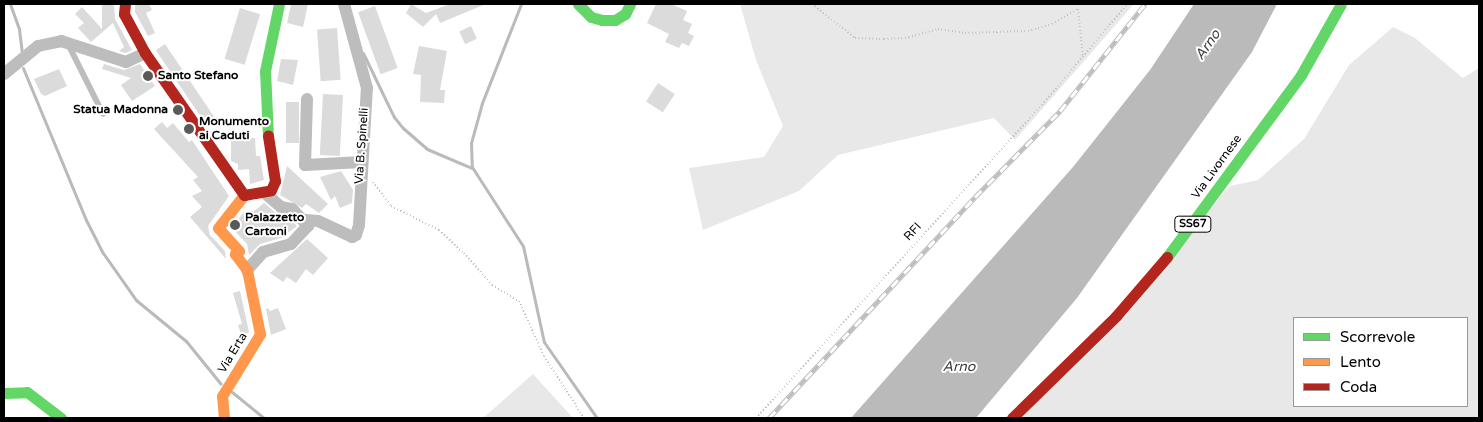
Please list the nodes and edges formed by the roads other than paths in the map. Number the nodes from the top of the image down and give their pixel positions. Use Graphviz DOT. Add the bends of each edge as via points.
graph roads {
  1 [pos="124,4"];
  2 [pos="279,4"];
  3 [pos="344,4"];
  4 [pos="578,4"];
  5 [pos="630,4"];
  6 [pos="1341,4"];
  7 [pos="68,43"];
  8 [pos="145,53"];
  9 [pos="4,74"];
  10 [pos="307,99"];
  11 [pos="102,114"];
  12 [pos="362,162"];
  13 [pos="268,191"];
  14 [pos="241,193"];
  15 [pos="306,220"];
  16 [pos="246,270"];
  17 [pos="4,393"];
  18 [pos="61,418"];
  19 [pos="224,418"];
  20 [pos="1012,418"];
  1 -- 8 [label="street" via="124,14"];
  2 -- 13 [label="street" via="265,71 265,114 275,181"];
  3 -- 12 [label="street, Via B. Spinelli" via="366,88"];
  4 -- 5 [label="street" via="591,17 602,20 615,20 625,14"];
  6 -- 20 [label="street, Via Livornese / SS67" via="1302,75 1175,247 1116,316"];
  7 -- 8 [label="street" via="126,62"];
  7 -- 9 [label="street" via="61,41 38,46"];
  7 -- 11 [label="lane"];
  8 -- 14 [label="street"];
  10 -- 12 [label="street" via="306,165"];
  12 -- 15 [label="street, Via B. Spinelli" via="356,235 340,234 318,221"];
  13 -- 14 [label="street"];
  13 -- 15 [label="street" via="280,207 292,209"];
  14 -- 16 [label="street, Via Erta" via="218,228 239,251 235,254"];
  15 -- 16 [label="street" via="308,226 291,244 263,252"];
  16 -- 19 [label="street, Via Erta" via="260,334 222,396"];
  17 -- 18 [label="street" via="27,392"];
}
